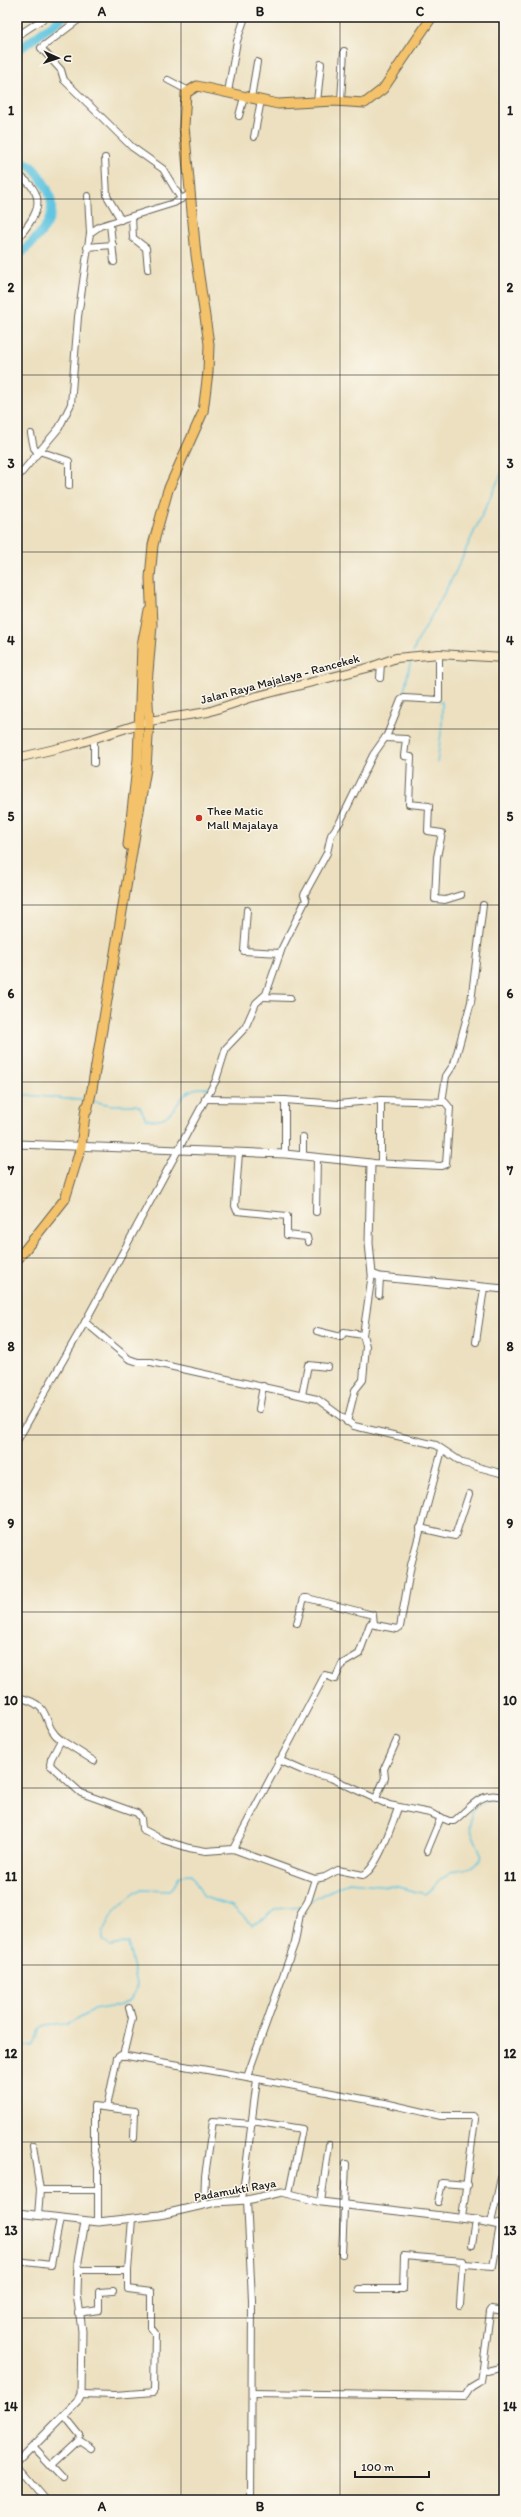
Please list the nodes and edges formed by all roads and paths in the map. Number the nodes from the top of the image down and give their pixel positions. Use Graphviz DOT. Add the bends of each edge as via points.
graph roads {
  1 [pos="46,17"];
  2 [pos="82,17"];
  3 [pos="246,17"];
  4 [pos="432,17"];
  5 [pos="17,36"];
  6 [pos="344,51"];
  7 [pos="258,62"];
  8 [pos="321,64"];
  9 [pos="168,80"];
  10 [pos="187,90"];
  11 [pos="228,92"];
  12 [pos="248,97"];
  13 [pos="261,100"];
  14 [pos="341,101"];
  15 [pos="317,102"];
  16 [pos="239,116"];
  17 [pos="254,137"];
  18 [pos="105,158"];
  19 [pos="17,174"];
  20 [pos="190,194"];
  21 [pos="88,196"];
  22 [pos="181,199"];
  23 [pos="132,217"];
  24 [pos="120,220"];
  25 [pos="110,224"];
  26 [pos="90,233"];
  27 [pos="17,239"];
  28 [pos="113,245"];
  29 [pos="87,247"];
  30 [pos="114,262"];
  31 [pos="148,269"];
  32 [pos="31,434"];
  33 [pos="38,452"];
  34 [pos="17,478"];
  35 [pos="69,486"];
  36 [pos="150,606"];
  37 [pos="439,654"];
  38 [pos="504,658"];
  39 [pos="381,664"];
  40 [pos="380,678"];
  41 [pos="149,721"];
  42 [pos="139,724"];
  43 [pos="94,738"];
  44 [pos="385,738"];
  45 [pos="17,758"];
  46 [pos="94,763"];
  47 [pos="461,896"];
  48 [pos="483,905"];
  49 [pos="247,910"];
  50 [pos="276,953"];
  51 [pos="264,996"];
  52 [pos="290,998"];
  53 [pos="205,1100"];
  54 [pos="285,1100"];
  55 [pos="381,1100"];
  56 [pos="442,1102"];
  57 [pos="87,1111"];
  58 [pos="303,1137"];
  59 [pos="17,1144"];
  60 [pos="81,1147"];
  61 [pos="176,1151"];
  62 [pos="239,1153"];
  63 [pos="285,1154"];
  64 [pos="303,1156"];
  65 [pos="317,1157"];
  66 [pos="371,1163"];
  67 [pos="380,1163"];
  68 [pos="316,1212"];
  69 [pos="308,1242"];
  70 [pos="17,1260"];
  71 [pos="372,1274"];
  72 [pos="380,1277"];
  73 [pos="484,1288"];
  74 [pos="504,1289"];
  75 [pos="379,1295"];
  76 [pos="85,1322"];
  77 [pos="317,1331"];
  78 [pos="363,1335"];
  79 [pos="476,1342"];
  80 [pos="328,1367"];
  81 [pos="263,1386"];
  82 [pos="302,1395"];
  83 [pos="259,1409"];
  84 [pos="347,1422"];
  85 [pos="17,1441"];
  86 [pos="442,1450"];
  87 [pos="504,1474"];
  88 [pos="469,1494"];
  89 [pos="420,1528"];
  90 [pos="297,1623"];
  91 [pos="374,1624"];
  92 [pos="17,1697"];
  93 [pos="61,1740"];
  94 [pos="397,1740"];
  95 [pos="279,1760"];
  96 [pos="94,1761"];
  97 [pos="504,1798"];
  98 [pos="375,1800"];
  99 [pos="398,1808"];
  100 [pos="441,1817"];
  101 [pos="233,1849"];
  102 [pos="427,1851"];
  103 [pos="314,1879"];
  104 [pos="129,2008"];
  105 [pos="123,2056"];
  106 [pos="247,2077"];
  107 [pos="257,2079"];
  108 [pos="107,2107"];
  109 [pos="252,2123"];
  110 [pos="134,2138"];
  111 [pos="328,2145"];
  112 [pos="33,2146"];
  113 [pos="346,2164"];
  114 [pos="501,2178"];
  115 [pos="468,2185"];
  116 [pos="40,2190"];
  117 [pos="98,2190"];
  118 [pos="289,2193"];
  119 [pos="244,2200"];
  120 [pos="322,2200"];
  121 [pos="438,2202"];
  122 [pos="204,2203"];
  123 [pos="345,2204"];
  124 [pos="17,2213"];
  125 [pos="38,2216"];
  126 [pos="60,2218"];
  127 [pos="462,2218"];
  128 [pos="98,2219"];
  129 [pos="132,2219"];
  130 [pos="476,2220"];
  131 [pos="85,2222"];
  132 [pos="491,2223"];
  133 [pos="502,2226"];
  134 [pos="472,2245"];
  135 [pos="342,2254"];
  136 [pos="17,2261"];
  137 [pos="464,2264"];
  138 [pos="78,2270"];
  139 [pos="128,2270"];
  140 [pos="359,2289"];
  141 [pos="113,2291"];
  142 [pos="460,2304"];
  143 [pos="504,2311"];
  144 [pos="78,2313"];
  145 [pos="504,2366"];
  146 [pos="483,2368"];
  147 [pos="252,2393"];
  148 [pos="81,2394"];
  149 [pos="64,2415"];
  150 [pos="80,2435"];
  151 [pos="32,2446"];
  152 [pos="91,2448"];
  153 [pos="17,2462"];
  154 [pos="17,2466"];
  155 [pos="51,2466"];
  156 [pos="62,2479"];
  157 [pos="46,2500"];
  158 [pos="251,2500"];
  1 -- 5 [label="street"];
  2 -- 22 [label="street" via="41,48 61,70 64,80 132,147 163,170"];
  3 -- 11 [label="street" via="237,41"];
  4 -- 14 [label="main road" via="378,94 365,103"];
  6 -- 14 [label="street"];
  7 -- 12 [label="street"];
  8 -- 15 [label="street"];
  9 -- 10 [label="street"];
  10 -- 11 [label="main road" via="197,86"];
  10 -- 20 [label="main road" via="184,99 184,119"];
  11 -- 12 [label="main road"];
  12 -- 13 [label="main road"];
  12 -- 16 [label="street"];
  13 -- 15 [label="main road" via="286,104"];
  13 -- 17 [label="street"];
  14 -- 15 [label="main road"];
  18 -- 24 [label="street" via="107,196"];
  19 -- 27 [label="street" via="35,191 38,205 32,222"];
  20 -- 22 [label="street"];
  20 -- 36 [label="main road" via="209,344 206,391 203,412 161,513 153,545"];
  21 -- 26 [label="street"];
  22 -- 23 [label="street"];
  23 -- 24 [label="street"];
  23 -- 31 [label="street" via="133,238 146,248"];
  24 -- 25 [label="street"];
  25 -- 26 [label="street"];
  25 -- 28 [label="street"];
  26 -- 29 [label="street"];
  28 -- 29 [label="street"];
  28 -- 30 [label="street"];
  29 -- 33 [label="street" via="71,404 59,428"];
  32 -- 33 [label="street" via="34,448"];
  33 -- 34 [label="street"];
  33 -- 35 [label="street" via="69,460"];
  36 -- 41 [label="main road" via="152,625 147,684"];
  36 -- 42 [label="main road" via="142,644"];
  37 -- 38 [label="main road, Jalan Raya Majalaya - Rancekek"];
  37 -- 39 [label="main road, Jalan Raya Majalaya - Rancekek" via="407,656"];
  37 -- 44 [label="street" via="439,700 403,698"];
  39 -- 40 [label="street"];
  39 -- 41 [label="main road, Jalan Raya Majalaya - Rancekek" via="250,698 208,712"];
  41 -- 42 [label="main road, Jalan Raya Majalaya - Rancekek"];
  41 -- 57 [label="main road" via="142,801"];
  42 -- 43 [label="main road, Jalan Raya Majalaya - Rancekek"];
  42 -- 57 [label="main road" via="136,790 127,858 90,1075"];
  43 -- 45 [label="main road, Jalan Raya Majalaya - Rancekek"];
  43 -- 46 [label="street"];
  44 -- 47 [label="street" via="406,739 404,756 411,758 409,804 429,806 428,831 442,834 437,856 435,899 445,900"];
  44 -- 50 [label="street" via="373,755 331,835 327,853 304,895 306,900"];
  48 -- 56 [label="street" via="471,1002 454,1064 446,1076"];
  49 -- 50 [label="street" via="244,951"];
  50 -- 51 [label="street"];
  51 -- 52 [label="street"];
  51 -- 53 [label="street" via="256,1003 245,1028 226,1048 216,1080"];
  53 -- 54 [label="street"];
  53 -- 61 [label="street"];
  54 -- 55 [label="street" via="345,1104"];
  54 -- 63 [label="street"];
  55 -- 56 [label="street"];
  55 -- 67 [label="street"];
  56 -- 67 [label="street" via="450,1108 446,1164 441,1166"];
  57 -- 60 [label="main road"];
  58 -- 64 [label="street"];
  59 -- 60 [label="street"];
  60 -- 61 [label="street"];
  60 -- 70 [label="main road" via="65,1199"];
  61 -- 62 [label="street"];
  61 -- 76 [label="street"];
  62 -- 63 [label="street"];
  62 -- 69 [label="street" via="235,1206 237,1211 287,1216 287,1235 307,1236"];
  63 -- 64 [label="street"];
  64 -- 65 [label="street"];
  65 -- 66 [label="street"];
  65 -- 68 [label="street"];
  66 -- 67 [label="street"];
  66 -- 71 [label="street" via="369,1243"];
  71 -- 72 [label="street"];
  71 -- 78 [label="street"];
  72 -- 73 [label="street"];
  72 -- 75 [label="street"];
  73 -- 74 [label="street"];
  73 -- 79 [label="street"];
  76 -- 81 [label="street" via="129,1359"];
  76 -- 85 [label="street"];
  77 -- 78 [label="street" via="341,1337 345,1332"];
  78 -- 84 [label="street" via="366,1346 362,1380 355,1390"];
  80 -- 82 [label="street" via="308,1365"];
  81 -- 82 [label="street"];
  81 -- 83 [label="street"];
  82 -- 84 [label="street" via="324,1403"];
  84 -- 86 [label="street" via="379,1434 436,1445"];
  86 -- 87 [label="street" via="463,1463"];
  86 -- 89 [label="street"];
  88 -- 89 [label="street" via="455,1536"];
  89 -- 91 [label="street" via="401,1625 397,1629"];
  90 -- 91 [label="street" via="304,1598 307,1598 372,1615"];
  91 -- 95 [label="street" via="369,1625 359,1654 342,1664 334,1679 324,1675"];
  92 -- 93 [label="street" via="40,1705 47,1714 52,1731"];
  93 -- 96 [label="street"];
  93 -- 101 [label="street" via="50,1763 74,1789 94,1799 137,1813 141,1818 142,1829 163,1840 195,1849"];
  94 -- 98 [label="street" via="384,1769 385,1778"];
  95 -- 98 [label="street" via="304,1771 331,1778"];
  95 -- 101 [label="street"];
  97 -- 100 [label="street" via="498,1795 487,1796 468,1806 454,1821"];
  98 -- 99 [label="street"];
  99 -- 100 [label="street"];
  99 -- 103 [label="street" via="377,1857 367,1873 363,1875 338,1870"];
  100 -- 102 [label="street"];
  101 -- 103 [label="street"];
  103 -- 106 [label="street" via="308,1901 300,1914 295,1942"];
  104 -- 105 [label="street" via="132,2018"];
  105 -- 106 [label="street"];
  105 -- 108 [label="street" via="117,2058"];
  106 -- 107 [label="street"];
  107 -- 109 [label="street"];
  107 -- 115 [label="street" via="441,2116 473,2116 475,2119"];
  108 -- 110 [label="street" via="136,2112"];
  108 -- 117 [label="street" via="94,2107 94,2150 98,2168"];
  109 -- 118 [label="street" via="302,2129"];
  109 -- 119 [label="street"];
  109 -- 122 [label="street" via="213,2121"];
  111 -- 120 [label="street"];
  112 -- 116 [label="street"];
  113 -- 123 [label="street"];
  114 -- 132 [label="street"];
  115 -- 121 [label="street" via="442,2183"];
  115 -- 127 [label="street"];
  116 -- 117 [label="street"];
  116 -- 125 [label="street"];
  117 -- 128 [label="street"];
  118 -- 119 [label="street, Padamukti Raya"];
  118 -- 120 [label="street, Padamukti Raya"];
  119 -- 122 [label="street, Padamukti Raya"];
  119 -- 147 [label="street" via="252,2300"];
  120 -- 123 [label="street, Padamukti Raya"];
  122 -- 129 [label="street, Padamukti Raya" via="174,2213"];
  123 -- 127 [label="street, Padamukti Raya"];
  123 -- 135 [label="street"];
  124 -- 125 [label="street, Padamukti Raya"];
  125 -- 126 [label="street, Padamukti Raya"];
  126 -- 131 [label="street, Padamukti Raya"];
  126 -- 136 [label="street" via="51,2265"];
  127 -- 130 [label="street, Padamukti Raya"];
  128 -- 129 [label="street, Padamukti Raya"];
  128 -- 131 [label="street, Padamukti Raya"];
  129 -- 139 [label="street"];
  130 -- 132 [label="street, Padamukti Raya"];
  130 -- 134 [label="street"];
  131 -- 138 [label="street"];
  132 -- 133 [label="street, Padamukti Raya"];
  133 -- 137 [label="street" via="493,2266"];
  137 -- 140 [label="street" via="463,2261 404,2256 403,2289"];
  137 -- 142 [label="street"];
  138 -- 139 [label="street"];
  138 -- 144 [label="street"];
  139 -- 148 [label="street" via="128,2289 151,2292 151,2328 155,2333 154,2392"];
  141 -- 144 [label="street" via="99,2292 102,2310"];
  143 -- 146 [label="street" via="492,2309 490,2312"];
  144 -- 148 [label="street" via="82,2339"];
  145 -- 146 [label="street" via="486,2371"];
  146 -- 147 [label="street" via="481,2380 471,2387 465,2396"];
  147 -- 158 [label="street"];
  148 -- 149 [label="street"];
  149 -- 150 [label="street"];
  149 -- 151 [label="street"];
  151 -- 153 [label="street"];
  151 -- 155 [label="street"];
  152 -- 155 [label="street" via="79,2440"];
  154 -- 157 [label="street"];
  155 -- 156 [label="street"];
}
